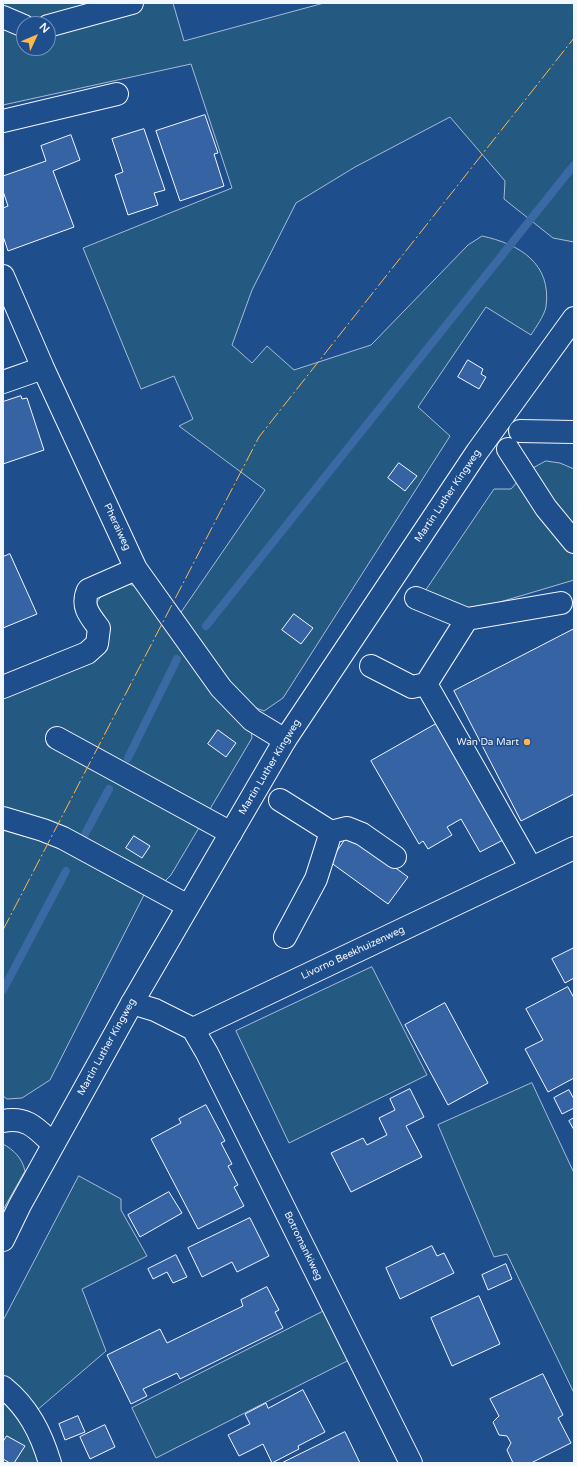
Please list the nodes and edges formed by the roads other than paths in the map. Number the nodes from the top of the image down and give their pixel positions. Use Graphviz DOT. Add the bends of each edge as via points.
graph roads {
  1 [pos="132,3"];
  2 [pos="3,17"];
  3 [pos="16,23"];
  4 [pos="56,24"];
  5 [pos="117,94"];
  6 [pos="3,121"];
  7 [pos="3,276"];
  8 [pos="574,318"];
  9 [pos="43,368"];
  10 [pos="3,382"];
  11 [pos="574,432"];
  12 [pos="574,542"];
  13 [pos="136,569"];
  14 [pos="416,598"];
  15 [pos="561,604"];
  16 [pos="467,619"];
  17 [pos="371,666"];
  18 [pos="426,684"];
  19 [pos="3,687"];
  20 [pos="57,738"];
  21 [pos="285,740"];
  22 [pos="280,800"];
  23 [pos="3,818"];
  24 [pos="331,832"];
  25 [pos="231,833"];
  26 [pos="572,855"];
  27 [pos="395,857"];
  28 [pos="531,868"];
  29 [pos="188,906"];
  30 [pos="284,937"];
  31 [pos="132,1003"];
  32 [pos="193,1029"];
  33 [pos="3,1122"];
  34 [pos="53,1144"];
  35 [pos="3,1240"];
  36 [pos="3,1386"];
  37 [pos="50,1463"];
  38 [pos="411,1463"];
  1 -- 4 [label="street"];
  2 -- 3 [label="street"];
  5 -- 6 [label="street"];
  7 -- 9 [label="street, Pheraiweg"];
  8 -- 21 [label="street, Martin Luther Kingweg" via="477,452"];
  9 -- 10 [label="street"];
  9 -- 13 [label="street, Pheraiweg"];
  11 -- 12 [label="street" via="514,440 546,508"];
  13 -- 19 [label="street" via="88,590 84,598 85,608 99,628 97,644 86,653"];
  13 -- 21 [label="street, Pheraiweg" via="221,688 252,720"];
  14 -- 16 [label="street"];
  15 -- 16 [label="street"];
  16 -- 18 [label="street"];
  17 -- 18 [label="street" via="412,687"];
  18 -- 28 [label="street"];
  20 -- 25 [label="street"];
  21 -- 25 [label="street, Martin Luther Kingweg"];
  22 -- 24 [label="street"];
  23 -- 29 [label="street" via="63,838"];
  24 -- 27 [label="street" via="347,828 362,834"];
  24 -- 30 [label="street" via="316,879"];
  25 -- 29 [label="street, Martin Luther Kingweg"];
  26 -- 28 [label="street, Livorno Beekhuizenweg"];
  28 -- 32 [label="street, Livorno Beekhuizenweg"];
  29 -- 31 [label="street, Martin Luther Kingweg"];
  31 -- 32 [label="street" via="155,1010"];
  31 -- 34 [label="street, Martin Luther Kingweg"];
  32 -- 38 [label="street, Botromankiweg"];
  33 -- 34 [label="street" via="12,1119 29,1123"];
  34 -- 35 [label="street, Martin Luther Kingweg"];
  36 -- 37 [label="street" via="13,1394 36,1424"];
}
